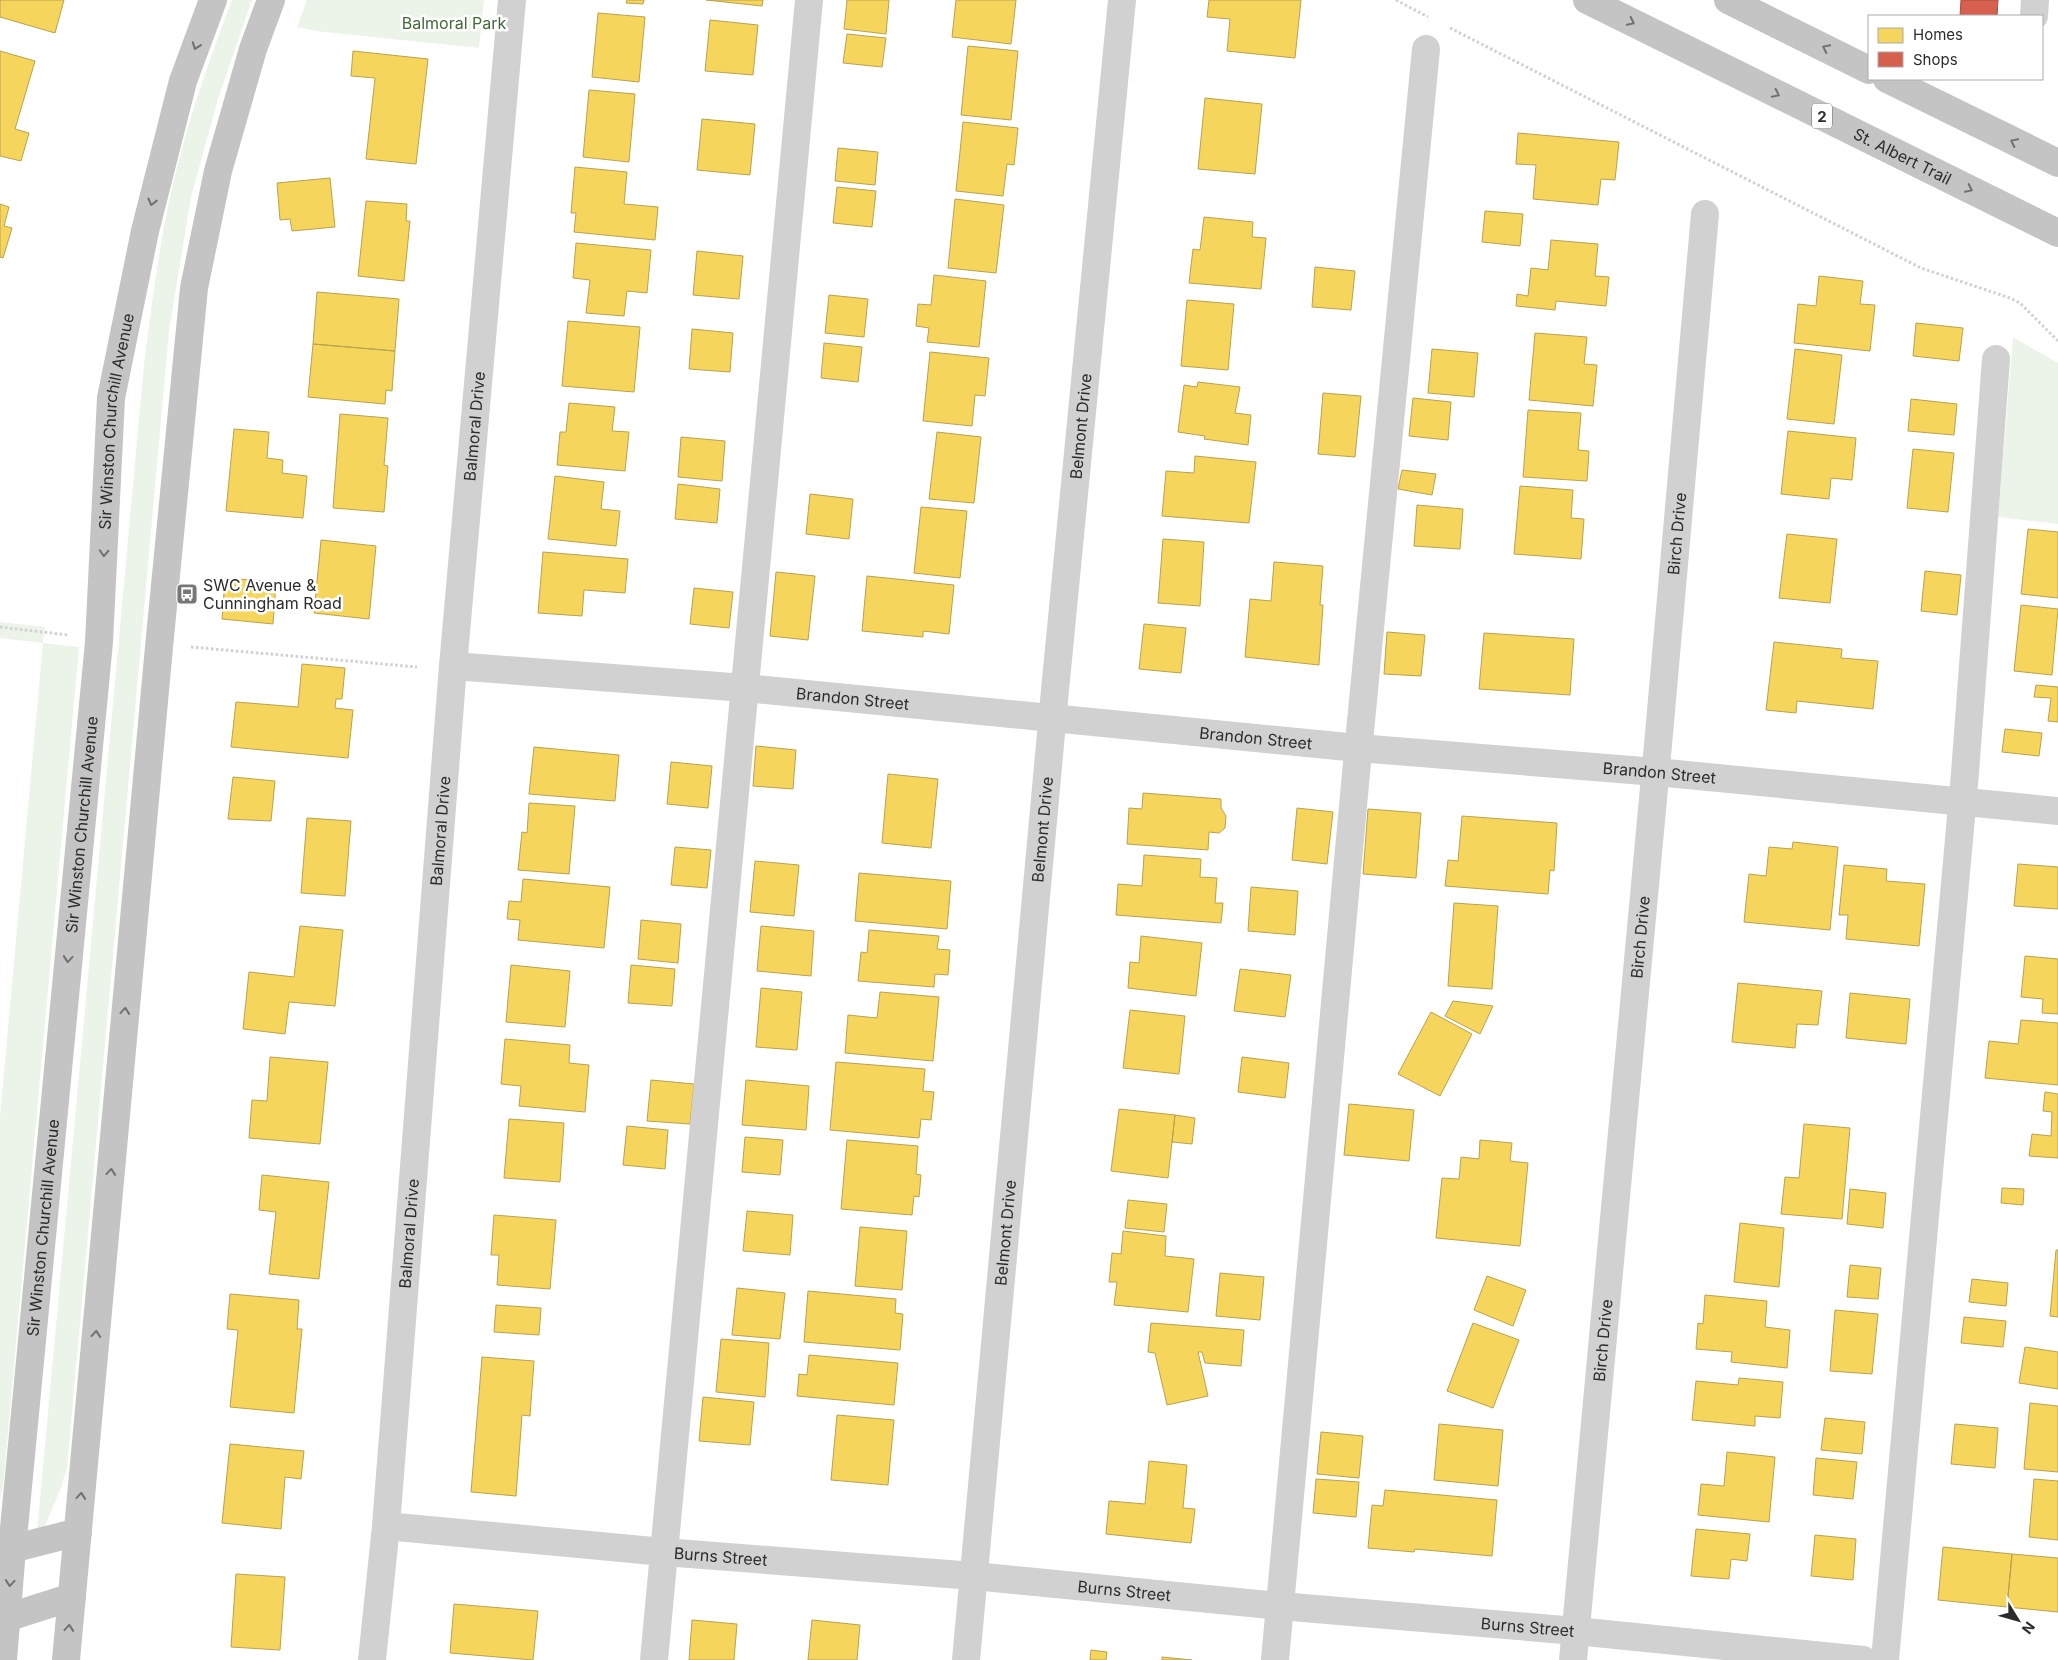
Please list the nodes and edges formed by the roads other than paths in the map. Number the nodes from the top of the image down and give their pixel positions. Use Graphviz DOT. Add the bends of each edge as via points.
graph roads {
  1 [pos="213,0"];
  2 [pos="271,0"];
  3 [pos="512,0"];
  4 [pos="809,0"];
  5 [pos="1122,0"];
  6 [pos="1587,0"];
  7 [pos="1728,0"];
  8 [pos="2035,0"];
  9 [pos="2034,15"];
  10 [pos="1426,49"];
  11 [pos="1868,70"];
  12 [pos="1889,80"];
  13 [pos="2058,163"];
  14 [pos="1705,214"];
  15 [pos="2058,233"];
  16 [pos="1996,359"];
  17 [pos="453,666"];
  18 [pos="744,688"];
  19 [pos="1053,717"];
  20 [pos="1358,748"];
  21 [pos="1656,772"];
  22 [pos="1962,801"];
  23 [pos="2058,811"];
  24 [pos="386,1526"];
  25 [pos="78,1532"];
  26 [pos="6,1551"];
  27 [pos="664,1552"];
  28 [pos="974,1576"];
  29 [pos="72,1597"];
  30 [pos="1280,1606"];
  31 [pos="3,1619"];
  32 [pos="1576,1631"];
  33 [pos="3,1660"];
  34 [pos="66,1660"];
  35 [pos="372,1660"];
  36 [pos="654,1660"];
  37 [pos="966,1660"];
  38 [pos="1275,1660"];
  39 [pos="1573,1660"];
  40 [pos="1863,1660"];
  41 [pos="1885,1660"];
  1 -- 26 [label="main road, Sir Winston Churchill Avenue, one-way" via="183,81 144,231 111,398 99,642"];
  25 -- 2 [label="main road, one-way" via="194,288 218,170 253,49"];
  3 -- 17 [label="street, Balmoral Drive"];
  4 -- 18 [label="street"];
  5 -- 19 [label="street, Belmont Drive"];
  6 -- 15 [label="main road, St. Albert Trail / 2, one-way"];
  11 -- 7 [label="main road, one-way"];
  8 -- 9 [label="street"];
  10 -- 20 [label="street"];
  13 -- 12 [label="main road, one-way"];
  14 -- 21 [label="street, Birch Drive"];
  16 -- 22 [label="street"];
  17 -- 18 [label="street, Brandon Street"];
  17 -- 24 [label="street, Balmoral Drive"];
  18 -- 19 [label="street, Brandon Street"];
  18 -- 27 [label="street"];
  19 -- 20 [label="street, Brandon Street"];
  19 -- 28 [label="street, Belmont Drive"];
  20 -- 21 [label="street, Brandon Street"];
  20 -- 30 [label="street"];
  21 -- 22 [label="street, Brandon Street"];
  21 -- 32 [label="street, Birch Drive"];
  22 -- 23 [label="street, Brandon Street"];
  22 -- 41 [label="street"];
  24 -- 27 [label="street, Burns Street"];
  24 -- 35 [label="street, Balmoral Drive"];
  25 -- 26 [label="main road"];
  25 -- 29 [label="main road"];
  26 -- 31 [label="main road, Sir Winston Churchill Avenue, one-way"];
  27 -- 28 [label="street, Burns Street"];
  27 -- 36 [label="street"];
  28 -- 30 [label="street, Burns Street"];
  28 -- 37 [label="street, Belmont Drive"];
  29 -- 31 [label="main road"];
  34 -- 29 [label="main road, one-way"];
  30 -- 32 [label="street, Burns Street"];
  30 -- 38 [label="street"];
  31 -- 33 [label="main road, Sir Winston Churchill Avenue"];
  32 -- 39 [label="street, Birch Drive"];
  32 -- 40 [label="street, Burns Street"];
}
